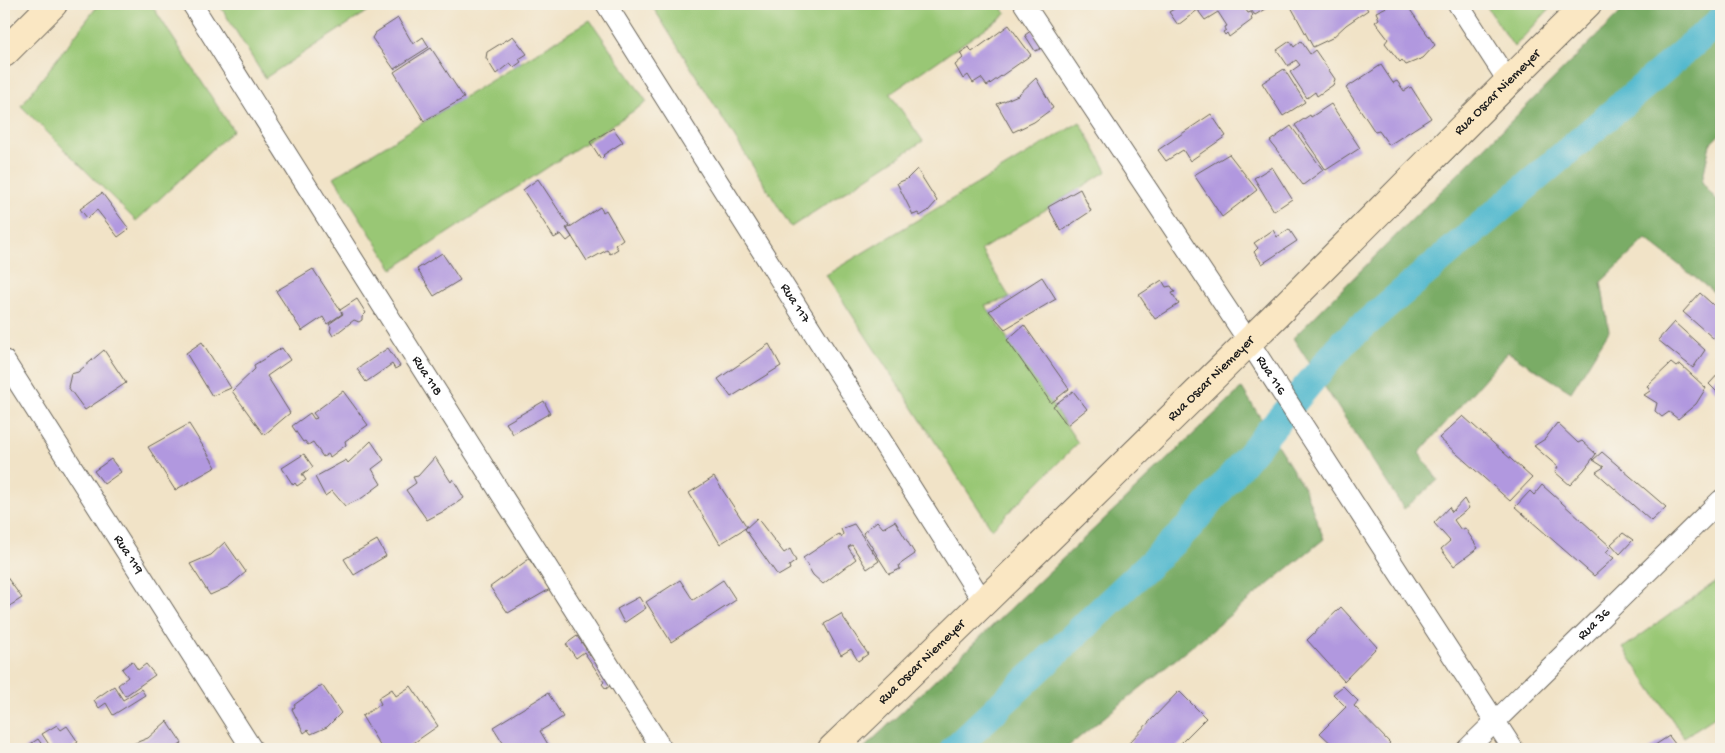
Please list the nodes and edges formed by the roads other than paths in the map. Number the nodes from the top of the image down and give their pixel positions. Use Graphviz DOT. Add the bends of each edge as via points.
graph roads {
  1 [pos="53,4"];
  2 [pos="192,4"];
  3 [pos="606,4"];
  4 [pos="1024,4"];
  5 [pos="1458,4"];
  6 [pos="1587,4"];
  7 [pos="4,53"];
  8 [pos="1508,81"];
  9 [pos="1249,342"];
  10 [pos="4,360"];
  11 [pos="1721,500"];
  12 [pos="984,603"];
  13 [pos="1495,722"];
  14 [pos="252,749"];
  15 [pos="662,749"];
  16 [pos="832,749"];
  17 [pos="1467,749"];
  18 [pos="1513,749"];
  1 -- 7 [label="street"];
  2 -- 15 [label="street, Rua 118"];
  3 -- 12 [label="street, Rua 117"];
  4 -- 9 [label="street, Rua 116"];
  5 -- 8 [label="street"];
  6 -- 8 [label="street, Rua Oscar Niemeyer"];
  8 -- 9 [label="street, Rua Oscar Niemeyer"];
  9 -- 12 [label="street, Rua Oscar Niemeyer"];
  9 -- 13 [label="street, Rua 116"];
  10 -- 14 [label="street, Rua 119"];
  11 -- 13 [label="street, Rua 36"];
  12 -- 16 [label="street, Rua Oscar Niemeyer"];
  13 -- 17 [label="street, Rua 36"];
  13 -- 18 [label="street, Rua 116"];
}
